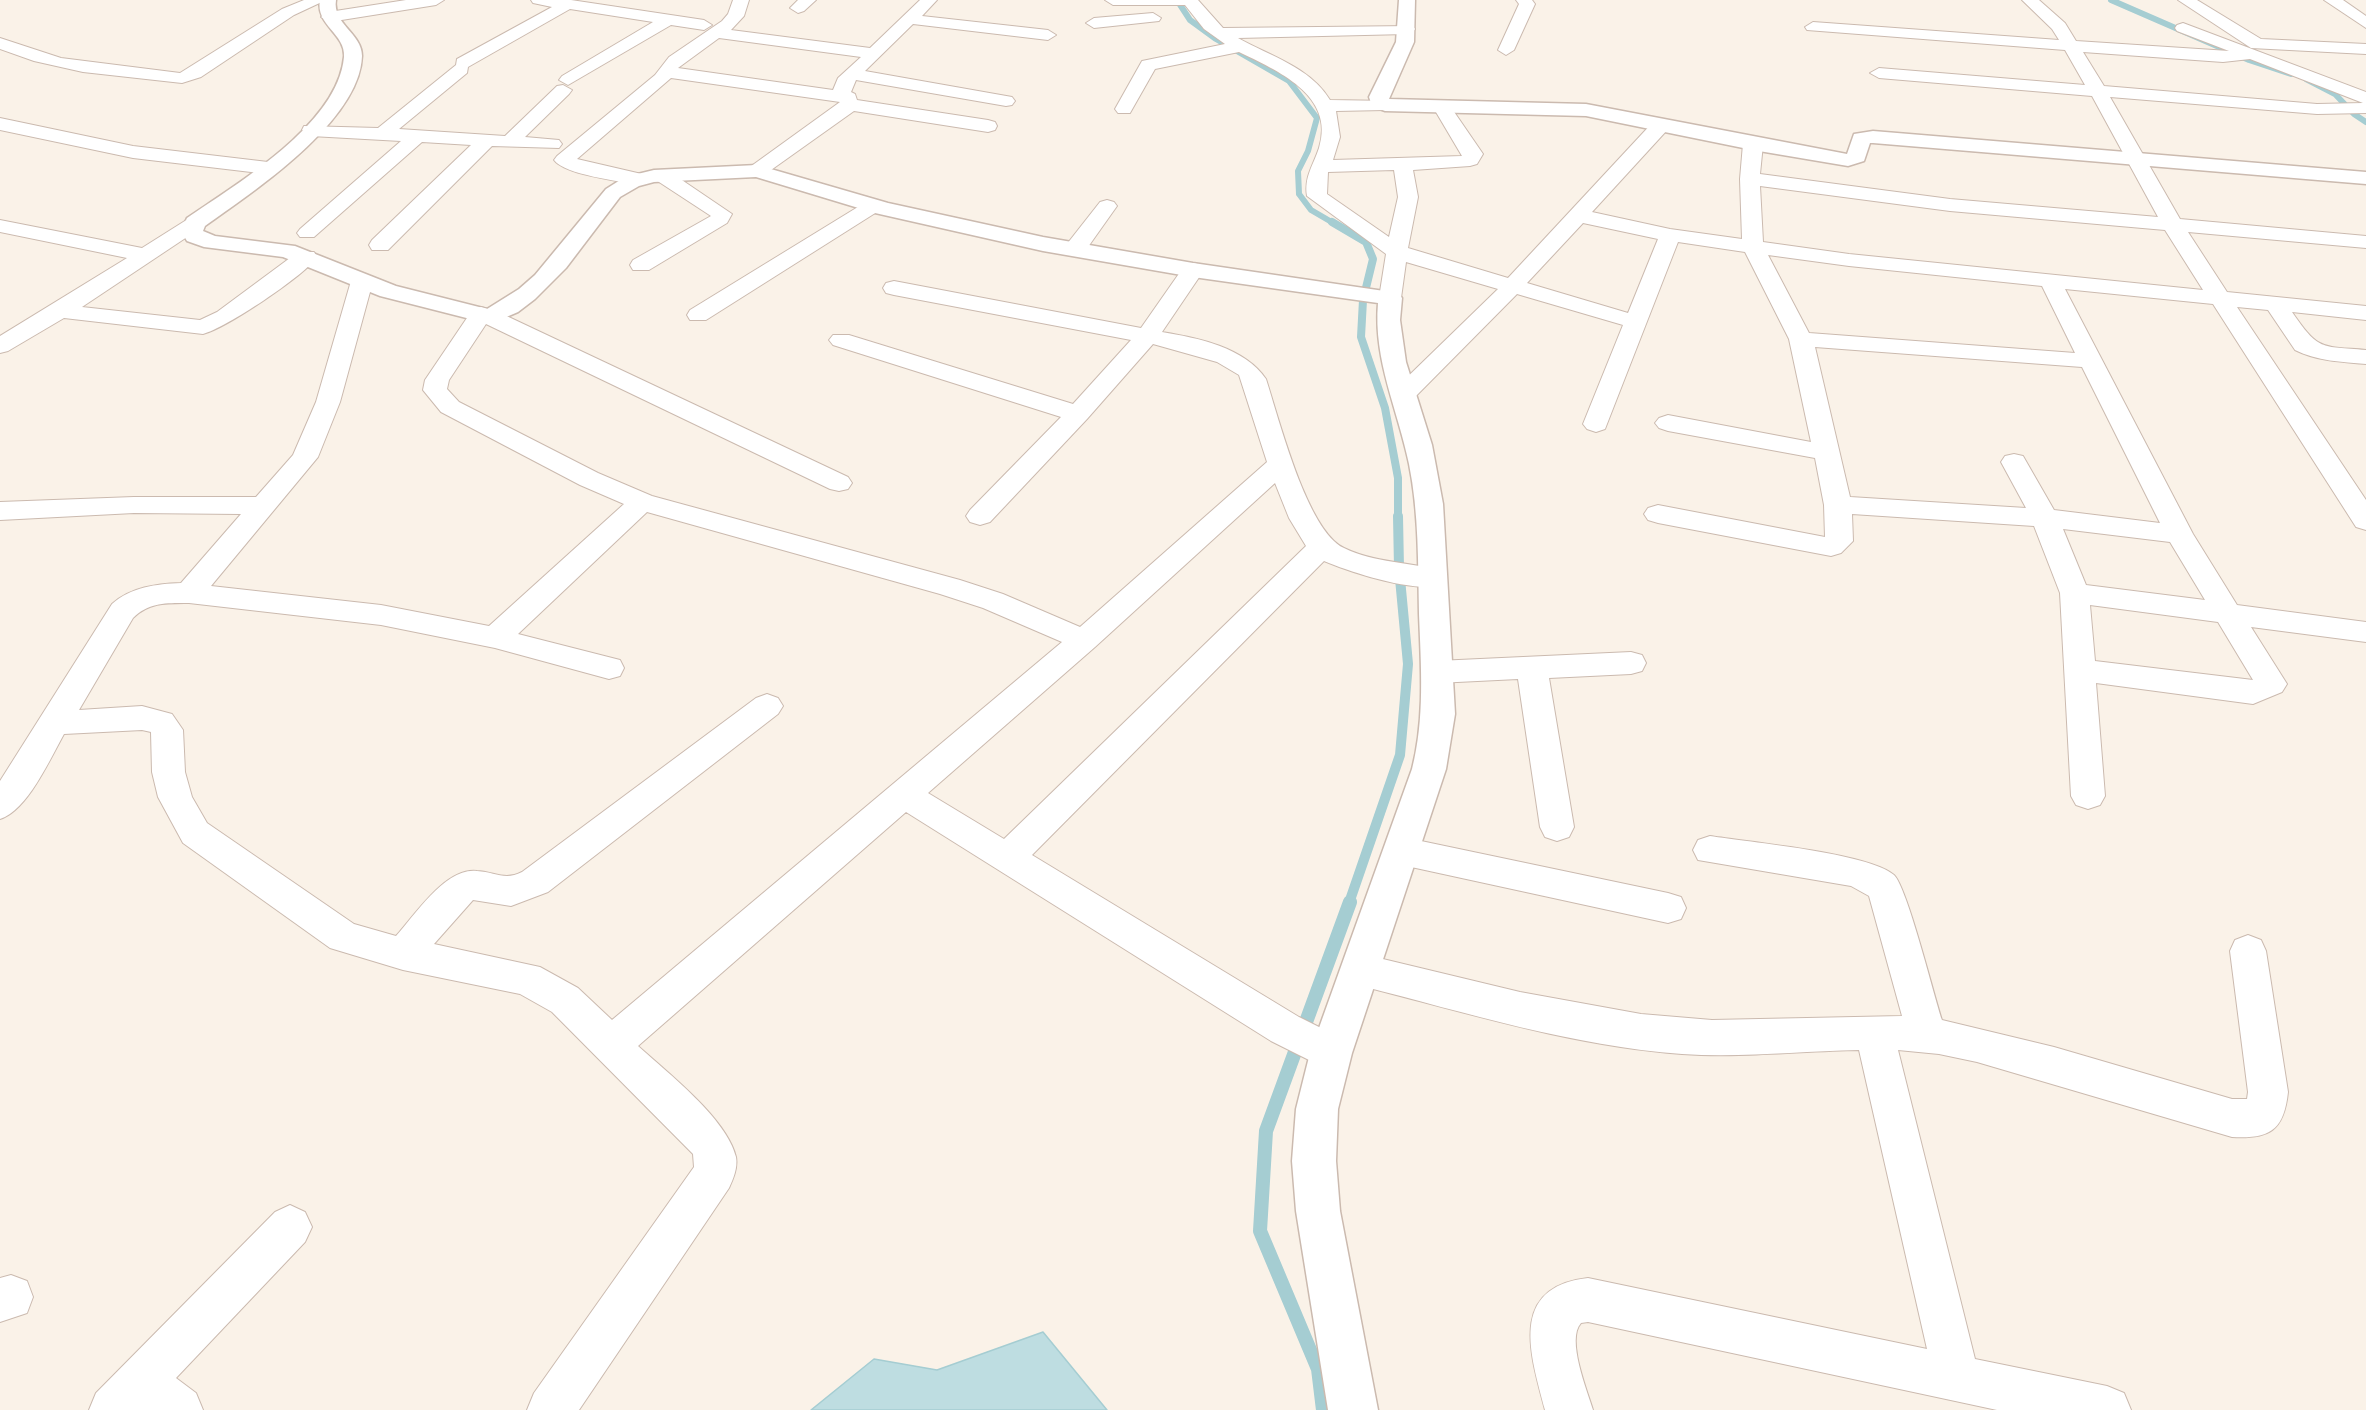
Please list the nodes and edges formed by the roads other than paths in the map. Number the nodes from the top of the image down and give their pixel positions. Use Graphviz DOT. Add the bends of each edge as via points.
graph roads {
  1 [pos="318,0"];
  2 [pos="436,0"];
  3 [pos="539,0"];
  4 [pos="741,0"];
  5 [pos="929,0"];
  6 [pos="1113,0"];
  7 [pos="1407,0"];
  8 [pos="1524,0"];
  9 [pos="2030,0"];
  10 [pos="2186,0"];
  11 [pos="2332,0"];
  12 [pos="568,4"];
  13 [pos="328,8"];
  14 [pos="1183,11"];
  15 [pos="666,14"];
  16 [pos="908,20"];
  17 [pos="1094,23"];
  18 [pos="2366,23"];
  19 [pos="1813,27"];
  20 [pos="2183,28"];
  21 [pos="711,29"];
  22 [pos="1407,29"];
  23 [pos="1048,35"];
  24 [pos="0,43"];
  25 [pos="1231,44"];
  26 [pos="2070,46"];
  27 [pos="2366,49"];
  28 [pos="1506,50"];
  29 [pos="872,53"];
  30 [pos="2246,56"];
  31 [pos="666,72"];
  32 [pos="1879,73"];
  33 [pos="851,74"];
  34 [pos="2099,91"];
  35 [pos="1006,101"];
  36 [pos="850,102"];
  37 [pos="1385,105"];
  38 [pos="1325,106"];
  39 [pos="2358,106"];
  40 [pos="1442,107"];
  41 [pos="1124,108"];
  42 [pos="0,124"];
  43 [pos="1662,124"];
  44 [pos="988,126"];
  45 [pos="310,130"];
  46 [pos="382,134"];
  47 [pos="418,136"];
  48 [pos="487,140"];
  49 [pos="508,141"];
  50 [pos="552,144"];
  51 [pos="1753,144"];
  52 [pos="2138,159"];
  53 [pos="1402,162"];
  54 [pos="1321,166"];
  55 [pos="268,168"];
  56 [pos="757,171"];
  57 [pos="663,176"];
  58 [pos="2366,178"];
  59 [pos="639,179"];
  60 [pos="1750,179"];
  61 [pos="873,206"];
  62 [pos="1107,206"];
  63 [pos="1575,215"];
  64 [pos="195,223"];
  65 [pos="0,226"];
  66 [pos="2173,226"];
  67 [pos="307,233"];
  68 [pos="1670,235"];
  69 [pos="2366,242"];
  70 [pos="380,245"];
  71 [pos="1753,247"];
  72 [pos="1075,249"];
  73 [pos="1398,253"];
  74 [pos="146,255"];
  75 [pos="306,256"];
  76 [pos="641,265"];
  77 [pos="1193,270"];
  78 [pos="362,281"];
  79 [pos="2050,281"];
  80 [pos="1513,286"];
  81 [pos="894,288"];
  82 [pos="1374,296"];
  83 [pos="2221,299"];
  84 [pos="2276,305"];
  85 [pos="60,311"];
  86 [pos="2366,313"];
  87 [pos="486,315"];
  88 [pos="698,315"];
  89 [pos="1636,322"];
  90 [pos="1148,335"];
  91 [pos="1801,339"];
  92 [pos="841,340"];
  93 [pos="0,346"];
  94 [pos="2366,357"];
  95 [pos="2091,361"];
  96 [pos="1404,394"];
  97 [pos="1078,414"];
  98 [pos="1668,423"];
  99 [pos="1596,424"];
  100 [pos="1827,453"];
  101 [pos="2014,462"];
  102 [pos="1280,464"];
  103 [pos="839,483"];
  104 [pos="642,502"];
  105 [pos="1838,505"];
  106 [pos="265,506"];
  107 [pos="0,511"];
  108 [pos="1658,514"];
  109 [pos="980,516"];
  110 [pos="2045,518"];
  111 [pos="2366,521"];
  112 [pos="2179,534"];
  113 [pos="1322,547"];
  114 [pos="1424,577"];
  115 [pos="189,593"];
  116 [pos="2074,593"];
  117 [pos="2229,615"];
  118 [pos="2366,632"];
  119 [pos="495,638"];
  120 [pos="1084,640"];
  121 [pos="1631,663"];
  122 [pos="1532,667"];
  123 [pos="609,668"];
  124 [pos="2079,670"];
  125 [pos="1437,672"];
  126 [pos="768,706"];
  127 [pos="55,723"];
  128 [pos="905,795"];
  129 [pos="2088,796"];
  130 [pos="0,806"];
  131 [pos="1557,827"];
  132 [pos="1710,849"];
  133 [pos="1402,851"];
  134 [pos="1007,858"];
  135 [pos="1668,908"];
  136 [pos="2248,951"];
  137 [pos="403,954"];
  138 [pos="1362,970"];
  139 [pos="1874,1032"];
  140 [pos="1927,1036"];
  141 [pos="1309,1042"];
  142 [pos="611,1045"];
  143 [pos="290,1227"];
  144 [pos="1957,1378"];
  145 [pos="128,1395"];
  146 [pos="179,1410"];
  147 [pos="551,1410"];
  148 [pos="1353,1410"];
  149 [pos="1569,1410"];
  150 [pos="2107,1410"];
  1 -- 24 [label="street" via="288,12 183,78 113,71"];
  2 -- 13 [label="street"];
  3 -- 12 [label="street"];
  4 -- 21 [label="street" via="736,16"];
  5 -- 16 [label="street"];
  6 -- 14 [label="street"];
  7 -- 22 [label="street"];
  8 -- 28 [label="street" via="1527,4"];
  9 -- 26 [label="street" via="2052,19"];
  10 -- 27 [label="street" via="2257,44"];
  11 -- 18 [label="street"];
  12 -- 15 [label="street"];
  12 -- 46 [label="street" via="462,66"];
  13 -- 45 [label="street" via="350,43 352,67 341,94"];
  14 -- 17 [label="street"];
  14 -- 25 [label="street"];
  15 -- 21 [label="street"];
  15 -- 49 [label="street" via="565,85"];
  16 -- 23 [label="street"];
  16 -- 29 [label="street"];
  19 -- 26 [label="street"];
  20 -- 30 [label="street"];
  21 -- 29 [label="street"];
  21 -- 31 [label="street"];
  22 -- 25 [label="street"];
  22 -- 37 [label="street" via="1402,50 1378,98"];
  25 -- 38 [label="street" via="1298,78"];
  25 -- 41 [label="street" via="1148,65"];
  26 -- 30 [label="street"];
  26 -- 34 [label="street"];
  29 -- 33 [label="street"];
  30 -- 39 [label="street"];
  31 -- 36 [label="street"];
  31 -- 59 [label="street" via="564,160"];
  32 -- 34 [label="street"];
  33 -- 35 [label="street"];
  33 -- 36 [label="street" via="842,88"];
  34 -- 39 [label="street"];
  34 -- 52 [label="street"];
  36 -- 44 [label="street"];
  36 -- 56 [label="street"];
  37 -- 38 [label="street"];
  37 -- 40 [label="street"];
  38 -- 54 [label="street" via="1332,132 1330,150"];
  40 -- 43 [label="street" via="1586,110"];
  40 -- 53 [label="street" via="1474,158 1456,163"];
  42 -- 55 [label="street" via="139,153"];
  43 -- 51 [label="street"];
  43 -- 63 [label="street"];
  45 -- 46 [label="street"];
  45 -- 55 [label="street"];
  46 -- 47 [label="street"];
  47 -- 48 [label="street"];
  47 -- 67 [label="street"];
  48 -- 49 [label="street"];
  48 -- 70 [label="street"];
  49 -- 50 [label="street"];
  51 -- 52 [label="street" via="1848,159 1857,157 1861,138 1874,137"];
  51 -- 60 [label="street"];
  52 -- 58 [label="street"];
  52 -- 66 [label="street"];
  53 -- 54 [label="street"];
  53 -- 73 [label="street" via="1408,191"];
  54 -- 73 [label="street" via="1314,179 1317,196"];
  55 -- 64 [label="street"];
  56 -- 57 [label="street"];
  56 -- 61 [label="street"];
  57 -- 59 [label="street"];
  57 -- 76 [label="street" via="722,214 720,219"];
  59 -- 87 [label="street" via="613,193 536,289 506,310"];
  60 -- 66 [label="street" via="1950,205"];
  60 -- 71 [label="street"];
  61 -- 72 [label="street"];
  61 -- 88 [label="street"];
  62 -- 72 [label="street"];
  63 -- 68 [label="street"];
  63 -- 80 [label="street"];
  64 -- 74 [label="street"];
  64 -- 75 [label="street" via="195,236 212,242"];
  65 -- 74 [label="street"];
  66 -- 69 [label="street"];
  66 -- 83 [label="street"];
  68 -- 71 [label="street"];
  68 -- 89 [label="street"];
  71 -- 79 [label="street"];
  71 -- 91 [label="street"];
  72 -- 77 [label="street"];
  73 -- 80 [label="street"];
  73 -- 82 [label="street"];
  74 -- 85 [label="street"];
  75 -- 78 [label="street"];
  75 -- 85 [label="street" via="225,317 202,327"];
  77 -- 82 [label="street"];
  77 -- 90 [label="street"];
  78 -- 87 [label="street"];
  78 -- 106 [label="street" via="328,402 313,440 305,457"];
  79 -- 83 [label="street"];
  79 -- 95 [label="street"];
  80 -- 89 [label="street"];
  80 -- 96 [label="street"];
  81 -- 90 [label="street"];
  82 -- 96 [label="street"];
  83 -- 84 [label="street"];
  83 -- 111 [label="street"];
  84 -- 86 [label="street"];
  84 -- 94 [label="street" via="2308,348"];
  85 -- 93 [label="street"];
  87 -- 103 [label="street"];
  87 -- 104 [label="street" via="437,380 438,397 450,407 579,474"];
  89 -- 99 [label="street"];
  90 -- 97 [label="street"];
  90 -- 102 [label="street" via="1207,350 1247,370 1254,379"];
  91 -- 95 [label="street"];
  91 -- 100 [label="street"];
  92 -- 97 [label="street"];
  95 -- 112 [label="street"];
  96 -- 114 [label="street" via="1423,465 1431,534"];
  97 -- 109 [label="street"];
  98 -- 100 [label="street"];
  100 -- 105 [label="street"];
  101 -- 110 [label="street"];
  102 -- 113 [label="street" via="1312,536"];
  102 -- 120 [label="street"];
  104 -- 119 [label="street"];
  104 -- 120 [label="street" via="950,587"];
  105 -- 108 [label="street" via="1839,541 1831,547"];
  105 -- 110 [label="street"];
  106 -- 107 [label="street" via="164,504"];
  106 -- 115 [label="street"];
  110 -- 112 [label="street"];
  110 -- 116 [label="street"];
  112 -- 117 [label="street"];
  113 -- 114 [label="street" via="1345,558"];
  113 -- 134 [label="street"];
  114 -- 125 [label="street"];
  115 -- 119 [label="street" via="381,615"];
  115 -- 127 [label="street" via="153,595 129,603"];
  116 -- 117 [label="street"];
  116 -- 124 [label="street"];
  117 -- 118 [label="street"];
  117 -- 124 [label="street" via="2268,675 2271,684 2265,690 2253,693"];
  119 -- 123 [label="street"];
  120 -- 128 [label="street"];
  121 -- 122 [label="street"];
  122 -- 125 [label="street"];
  122 -- 131 [label="street"];
  124 -- 129 [label="street"];
  125 -- 133 [label="street" via="1436,746"];
  126 -- 137 [label="street" via="535,882 510,892 472,883 461,888"];
  127 -- 130 [label="street"];
  127 -- 137 [label="street" via="142,718 161,722 167,730 173,799 195,833 343,937"];
  128 -- 134 [label="street"];
  128 -- 142 [label="street"];
  132 -- 140 [label="street" via="1858,873 1882,886"];
  133 -- 135 [label="street"];
  133 -- 138 [label="street"];
  134 -- 141 [label="street"];
  136 -- 140 [label="street" via="2268,1092 2266,1110 2255,1119 2232,1118 2071,1069"];
  137 -- 142 [label="street" via="528,979 565,1000"];
  138 -- 139 [label="street" via="1562,1018 1669,1034 1713,1038"];
  138 -- 141 [label="street"];
  139 -- 140 [label="street"];
  139 -- 144 [label="street"];
  141 -- 148 [label="street" via="1317,1109 1318,1210"];
  142 -- 147 [label="street" via="710,1142 717,1159 714,1174"];
  143 -- 145 [label="street"];
  144 -- 149 [label="street" via="1588,1300 1570,1302 1555,1318 1552,1347"];
  144 -- 150 [label="street"];
  145 -- 146 [label="street"];
}
